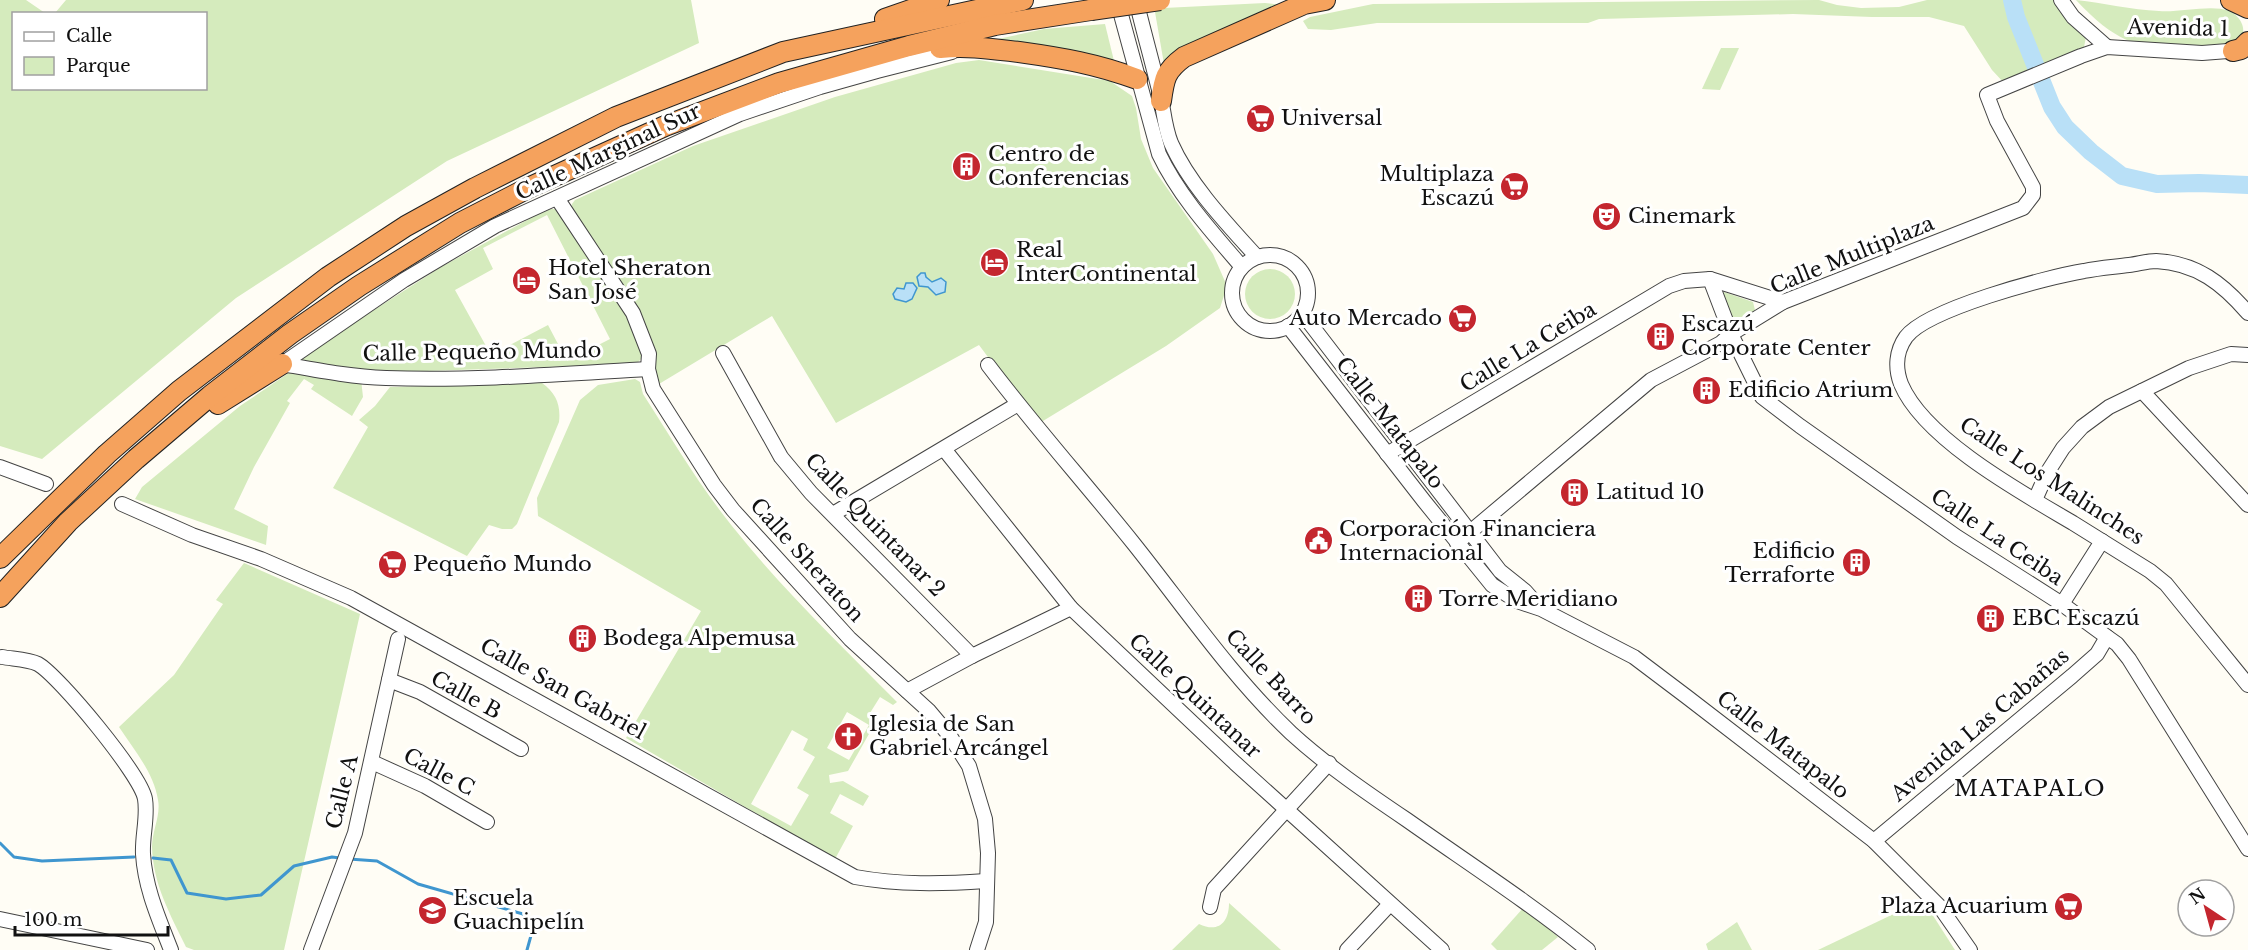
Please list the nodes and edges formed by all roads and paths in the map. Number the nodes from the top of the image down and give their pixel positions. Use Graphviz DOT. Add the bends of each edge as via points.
graph roads {
  1 [pos="939,0"];
  2 [pos="1023,0"];
  3 [pos="1117,0"];
  4 [pos="1136,0"];
  5 [pos="1160,0"];
  6 [pos="1325,0"];
  7 [pos="2061,0"];
  8 [pos="2087,30"];
  9 [pos="811,44"];
  10 [pos="2107,47"];
  11 [pos="2243,47"];
  12 [pos="983,48"];
  13 [pos="2076,58"];
  14 [pos="828,68"];
  15 [pos="1137,79"];
  16 [pos="1161,101"];
  17 [pos="557,198"];
  18 [pos="1257,257"];
  19 [pos="1242,267"];
  20 [pos="1710,279"];
  21 [pos="1783,302"];
  22 [pos="2248,313"];
  23 [pos="1302,314"];
  24 [pos="1288,326"];
  25 [pos="1731,334"];
  26 [pos="723,353"];
  27 [pos="2248,355"];
  28 [pos="282,364"];
  29 [pos="988,365"];
  30 [pos="648,369"];
  31 [pos="2142,391"];
  32 [pos="1018,404"];
  33 [pos="1403,446"];
  34 [pos="944,449"];
  35 [pos="1387,454"];
  36 [pos="136,459"];
  37 [pos="0,467"];
  38 [pos="46,484"];
  39 [pos="2035,500"];
  40 [pos="122,504"];
  41 [pos="2248,506"];
  42 [pos="833,514"];
  43 [pos="1472,532"];
  44 [pos="2102,541"];
  45 [pos="1457,543"];
  46 [pos="0,558"];
  47 [pos="0,597"];
  48 [pos="2062,604"];
  49 [pos="1071,608"];
  50 [pos="1541,609"];
  51 [pos="2107,637"];
  52 [pos="398,639"];
  53 [pos="972,656"];
  54 [pos="2,657"];
  55 [pos="389,680"];
  56 [pos="2248,685"];
  57 [pos="907,692"];
  58 [pos="521,749"];
  59 [pos="372,762"];
  60 [pos="1329,763"];
  61 [pos="1286,809"];
  62 [pos="487,822"];
  63 [pos="1874,841"];
  64 [pos="2248,849"];
  65 [pos="986,881"];
  66 [pos="1390,904"];
  67 [pos="1210,907"];
  68 [pos="0,919"];
  69 [pos="147,950"];
  70 [pos="171,950"];
  71 [pos="312,950"];
  72 [pos="977,950"];
  73 [pos="1347,950"];
  74 [pos="1442,950"];
  75 [pos="1588,950"];
  76 [pos="1971,950"];
  1 -- 9 [label="highway"];
  2 -- 9 [label="highway"];
  3 -- 15 [label="street"];
  4 -- 16 [label="street"];
  5 -- 14 [label="highway, bridge" via="995,25"];
  6 -- 16 [label="highway" via="1304,4 1184,57 1171,66"];
  7 -- 8 [label="street"];
  8 -- 10 [label="street"];
  8 -- 13 [label="street" via="2086,41"];
  9 -- 46 [label="highway" via="749,63 616,117 406,226 328,277 179,391 107,454"];
  10 -- 11 [label="street, Avenida 1" via="2202,53"];
  10 -- 13 [label="street, Calle Multiplaza"];
  12 -- 14 [label="highway" via="930,49"];
  12 -- 15 [label="highway" via="1069,58"];
  12 -- 17 [label="street, Calle Marginal Sur" via="877,70 740,114"];
  13 -- 21 [label="street, Calle Multiplaza" via="1987,95 2033,187 2034,195 2023,208"];
  14 -- 36 [label="highway" via="665,126 460,223 290,334"];
  15 -- 19 [label="street" via="1169,175"];
  16 -- 18 [label="street" via="1165,127 1184,166 1222,219"];
  17 -- 28 [label="street, Calle Marginal Sur" via="495,226 441,257"];
  17 -- 30 [label="street, Calle Sheraton" via="633,313 648,354"];
  18 -- 19 [label="street"];
  18 -- 23 [label="street" via="1287,258 1302,271 1308,291"];
  19 -- 24 [label="street" via="1232,289 1240,317 1257,329 1268,331"];
  20 -- 21 [label="street, Calle La Ceiba"];
  20 -- 25 [label="street, Calle La Ceiba"];
  20 -- 33 [label="street, Calle La Ceiba" via="1669,286"];
  21 -- 25 [label="street, Calle Multiplaza"];
  22 -- 39 [label="street, Calle Los Malinches" via="2211,278 2188,267 2156,261 2083,271 1970,303 1925,322 1907,337 1897,355 1897,367 1901,385 1920,415 1965,454"];
  23 -- 24 [label="street"];
  23 -- 33 [label="street, Calle Matapalo"];
  24 -- 35 [label="street, Calle Matapalo"];
  25 -- 43 [label="street, Calle Multiplaza" via="1651,380"];
  25 -- 48 [label="street, Calle La Ceiba" via="1762,397 1958,537"];
  26 -- 42 [label="street, Calle Quintanar 2" via="782,457"];
  27 -- 31 [label="street" via="2214,359"];
  28 -- 30 [label="street, Calle Pequeño Mundo" via="367,377"];
  28 -- 36 [label="highway"];
  29 -- 32 [label="street, Calle Barro"];
  30 -- 57 [label="street, Calle Sheraton" via="658,397 733,510 850,639"];
  31 -- 39 [label="street" via="2109,407 2082,427 2063,448"];
  31 -- 41 [label="street"];
  32 -- 34 [label="street"];
  32 -- 60 [label="street, Calle Barro" via="1257,698 1292,734"];
  33 -- 35 [label="street"];
  33 -- 43 [label="street, Calle Matapalo"];
  34 -- 42 [label="street"];
  34 -- 49 [label="street, Calle Quintanar"];
  35 -- 45 [label="street, Calle Matapalo"];
  36 -- 47 [label="highway" via="68,522"];
  37 -- 38 [label="street"];
  39 -- 44 [label="street, Calle Los Malinches"];
  40 -- 65 [label="street, Calle San Gabriel" via="351,598 855,877 940,885"];
  42 -- 53 [label="street, Calle Quintanar 2"];
  43 -- 45 [label="street, Calle Multiplaza"];
  43 -- 50 [label="street, Calle Matapalo" via="1500,571"];
  44 -- 48 [label="street"];
  44 -- 56 [label="street, Calle Los Malinches" via="2166,584"];
  45 -- 50 [label="street, Calle Matapalo" via="1492,585 1517,601"];
  48 -- 51 [label="street, Calle La Ceiba"];
  49 -- 53 [label="street"];
  49 -- 61 [label="street, Calle Quintanar"];
  50 -- 63 [label="street, Calle Matapalo" via="1634,657"];
  51 -- 63 [label="street, Avenida Las Cabañas" via="2097,654 2072,676"];
  51 -- 64 [label="street, Calle La Ceiba" via="2129,659"];
  52 -- 55 [label="street, Calle A"];
  53 -- 57 [label="street"];
  54 -- 70 [label="street" via="36,663 51,674 139,781 145,799 143,853 147,887"];
  55 -- 58 [label="street, Calle B" via="420,692"];
  55 -- 59 [label="street, Calle A"];
  57 -- 65 [label="street, Calle Sheraton" via="950,736 969,766 985,819"];
  59 -- 62 [label="street, Calle C" via="425,786"];
  59 -- 71 [label="street, Calle A" via="356,833"];
  60 -- 61 [label="street"];
  60 -- 75 [label="street, Calle Barro"];
  61 -- 66 [label="street, Calle Quintanar"];
  61 -- 67 [label="street" via="1214,889"];
  63 -- 76 [label="street, Calle Matapalo" via="1940,907"];
  65 -- 72 [label="street, Calle Sheraton" via="986,922"];
  66 -- 73 [label="street"];
  66 -- 74 [label="street, Calle Quintanar"];
  68 -- 69 [label="street"];
}
